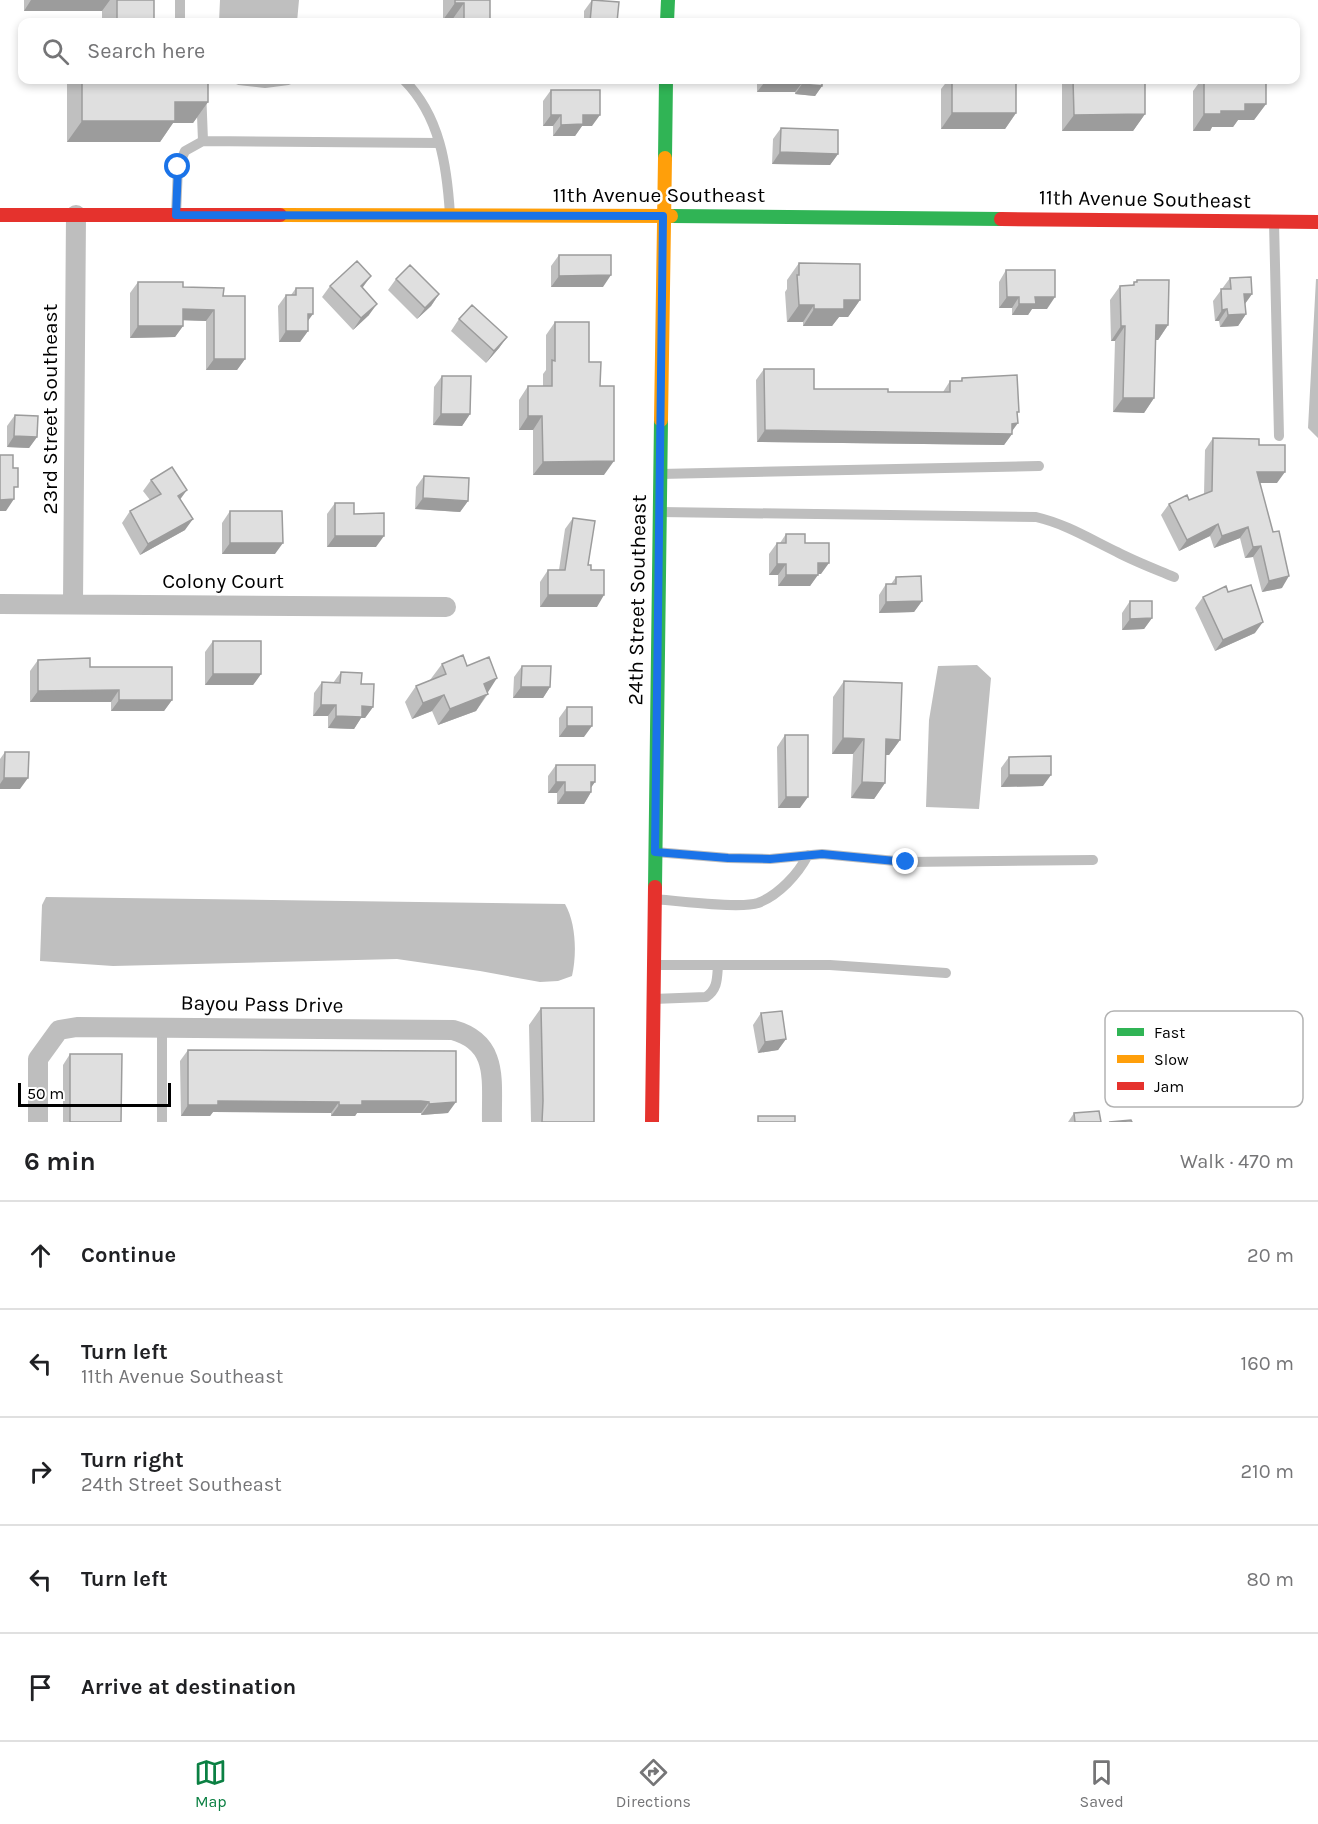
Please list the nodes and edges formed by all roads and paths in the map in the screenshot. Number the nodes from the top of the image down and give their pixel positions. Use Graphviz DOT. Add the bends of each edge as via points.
graph roads {
  1 [pos="180,0"];
  2 [pos="668,0"];
  3 [pos="180,18"];
  4 [pos="667,18"];
  5 [pos="203,84"];
  6 [pos="408,84"];
  7 [pos="666,84"];
  8 [pos="203,141"];
  9 [pos="439,143"];
  10 [pos="0,215"];
  11 [pos="76,215"];
  12 [pos="176,215"];
  13 [pos="450,216"];
  14 [pos="663,216"];
  15 [pos="1274,221"];
  16 [pos="1318,222"];
  17 [pos="1279,436"];
  18 [pos="1039,466"];
  19 [pos="660,474"];
  20 [pos="660,512"];
  21 [pos="1174,577"];
  22 [pos="0,604"];
  23 [pos="73,604"];
  24 [pos="446,607"];
  25 [pos="655,852"];
  26 [pos="808,855"];
  27 [pos="1093,860"];
  28 [pos="654,899"];
  29 [pos="718,964"];
  30 [pos="654,965"];
  31 [pos="946,973"];
  32 [pos="653,999"];
  33 [pos="162,1027"];
  34 [pos="38,1122"];
  35 [pos="162,1122"];
  36 [pos="492,1122"];
  37 [pos="652,1122"];
  1 -- 3 [label="lane"];
  2 -- 4 [label="street"];
  5 -- 8 [label="lane"];
  6 -- 9 [label="lane" via="435,125"];
  7 -- 14 [label="street, 24th Street Southeast"];
  8 -- 9 [label="lane"];
  8 -- 12 [label="lane" via="185,151 178,167"];
  9 -- 13 [label="lane" via="448,179"];
  10 -- 11 [label="street, 11th Avenue Southeast"];
  11 -- 12 [label="street, 11th Avenue Southeast"];
  11 -- 23 [label="street, 23rd Street Southeast"];
  12 -- 13 [label="street, 11th Avenue Southeast"];
  13 -- 14 [label="street, 11th Avenue Southeast"];
  14 -- 15 [label="street, 11th Avenue Southeast"];
  14 -- 19 [label="street, 24th Street Southeast"];
  15 -- 16 [label="street, 11th Avenue Southeast"];
  15 -- 17 [label="lane"];
  18 -- 19 [label="lane"];
  19 -- 20 [label="street, 24th Street Southeast"];
  20 -- 21 [label="lane" via="1036,517 1077,531"];
  20 -- 25 [label="street, 24th Street Southeast"];
  22 -- 23 [label="street, Colony Court"];
  23 -- 24 [label="street, Colony Court"];
  25 -- 26 [label="lane" via="759,859"];
  25 -- 28 [label="street, 24th Street Southeast"];
  26 -- 27 [label="lane" via="906,862"];
  26 -- 28 [label="lane" via="792,877 756,904"];
  28 -- 30 [label="street, 24th Street Southeast"];
  29 -- 30 [label="lane"];
  29 -- 31 [label="lane" via="830,965"];
  29 -- 32 [label="lane" via="716,984 706,997"];
  30 -- 32 [label="street, 24th Street Southeast"];
  32 -- 37 [label="street, 24th Street Southeast"];
  33 -- 34 [label="street, Bayou Pass Drive" via="59,1030 38,1059"];
  33 -- 35 [label="lane"];
  33 -- 36 [label="street, Bayou Pass Drive" via="453,1030 468,1034 484,1048 491,1067"];
}
